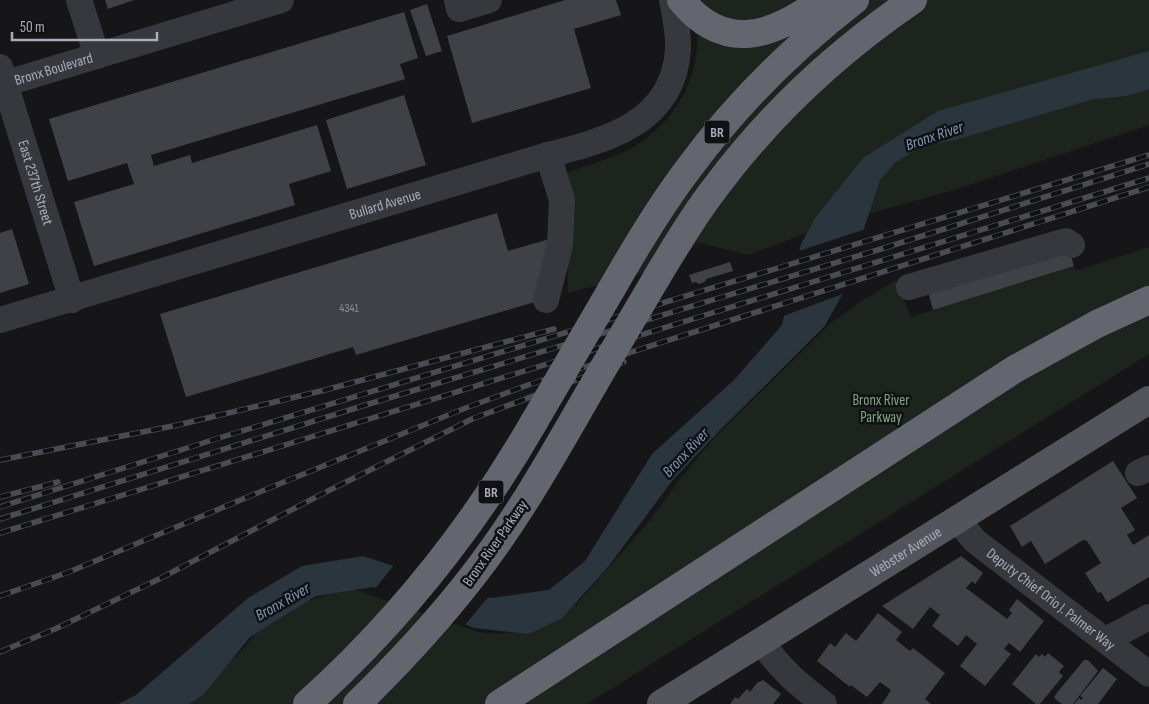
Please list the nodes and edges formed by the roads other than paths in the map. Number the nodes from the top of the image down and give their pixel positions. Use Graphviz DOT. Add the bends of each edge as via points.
graph roads {
  1 [pos="79,0"];
  2 [pos="281,0"];
  3 [pos="457,0"];
  4 [pos="489,0"];
  5 [pos="672,0"];
  6 [pos="681,0"];
  7 [pos="822,0"];
  8 [pos="855,0"];
  9 [pos="913,0"];
  10 [pos="97,56"];
  11 [pos="2,79"];
  12 [pos="548,155"];
  13 [pos="1072,245"];
  14 [pos="909,287"];
  15 [pos="72,300"];
  16 [pos="546,300"];
  17 [pos="1149,300"];
  18 [pos="0,320"];
  19 [pos="1149,400"];
  20 [pos="957,519"];
  21 [pos="1149,617"];
  22 [pos="1106,640"];
  23 [pos="761,641"];
  24 [pos="1149,674"];
  25 [pos="307,704"];
  26 [pos="358,704"];
  27 [pos="499,704"];
  28 [pos="661,704"];
  29 [pos="824,704"];
  1 -- 10 [label="street"];
  2 -- 10 [label="street, Bronx Boulevard"];
  3 -- 4 [label="street" via="459,9"];
  5 -- 12 [label="street, Bullard Avenue" via="678,33 676,63 667,90 659,101 641,119 612,137"];
  6 -- 7 [label="highway" via="706,24 721,31 753,34 788,23"];
  8 -- 25 [label="highway, BR, bridge" via="759,85 711,139 667,199 484,504 392,620"];
  9 -- 26 [label="highway, Bronx River Parkway / BR, bridge" via="834,60 758,134 700,209 530,492 473,576 429,630"];
  10 -- 11 [label="street, Bronx Boulevard"];
  11 -- 15 [label="street, East 237th Street"];
  12 -- 15 [label="street, Bullard Avenue"];
  12 -- 16 [label="street" via="562,200 560,245"];
  13 -- 14 [label="street" via="1066,241"];
  15 -- 18 [label="street, Bullard Avenue"];
  17 -- 27 [label="highway" via="1002,376"];
  19 -- 20 [label="main road, Webster Avenue"];
  20 -- 22 [label="street, Deputy Chief Orio J. Palmer Way" via="975,541"];
  20 -- 23 [label="main road, Webster Avenue"];
  21 -- 22 [label="street"];
  22 -- 24 [label="street, Deputy Chief Orio J. Palmer Way"];
  23 -- 28 [label="main road, Webster Avenue"];
  23 -- 29 [label="street" via="778,665"];
}
